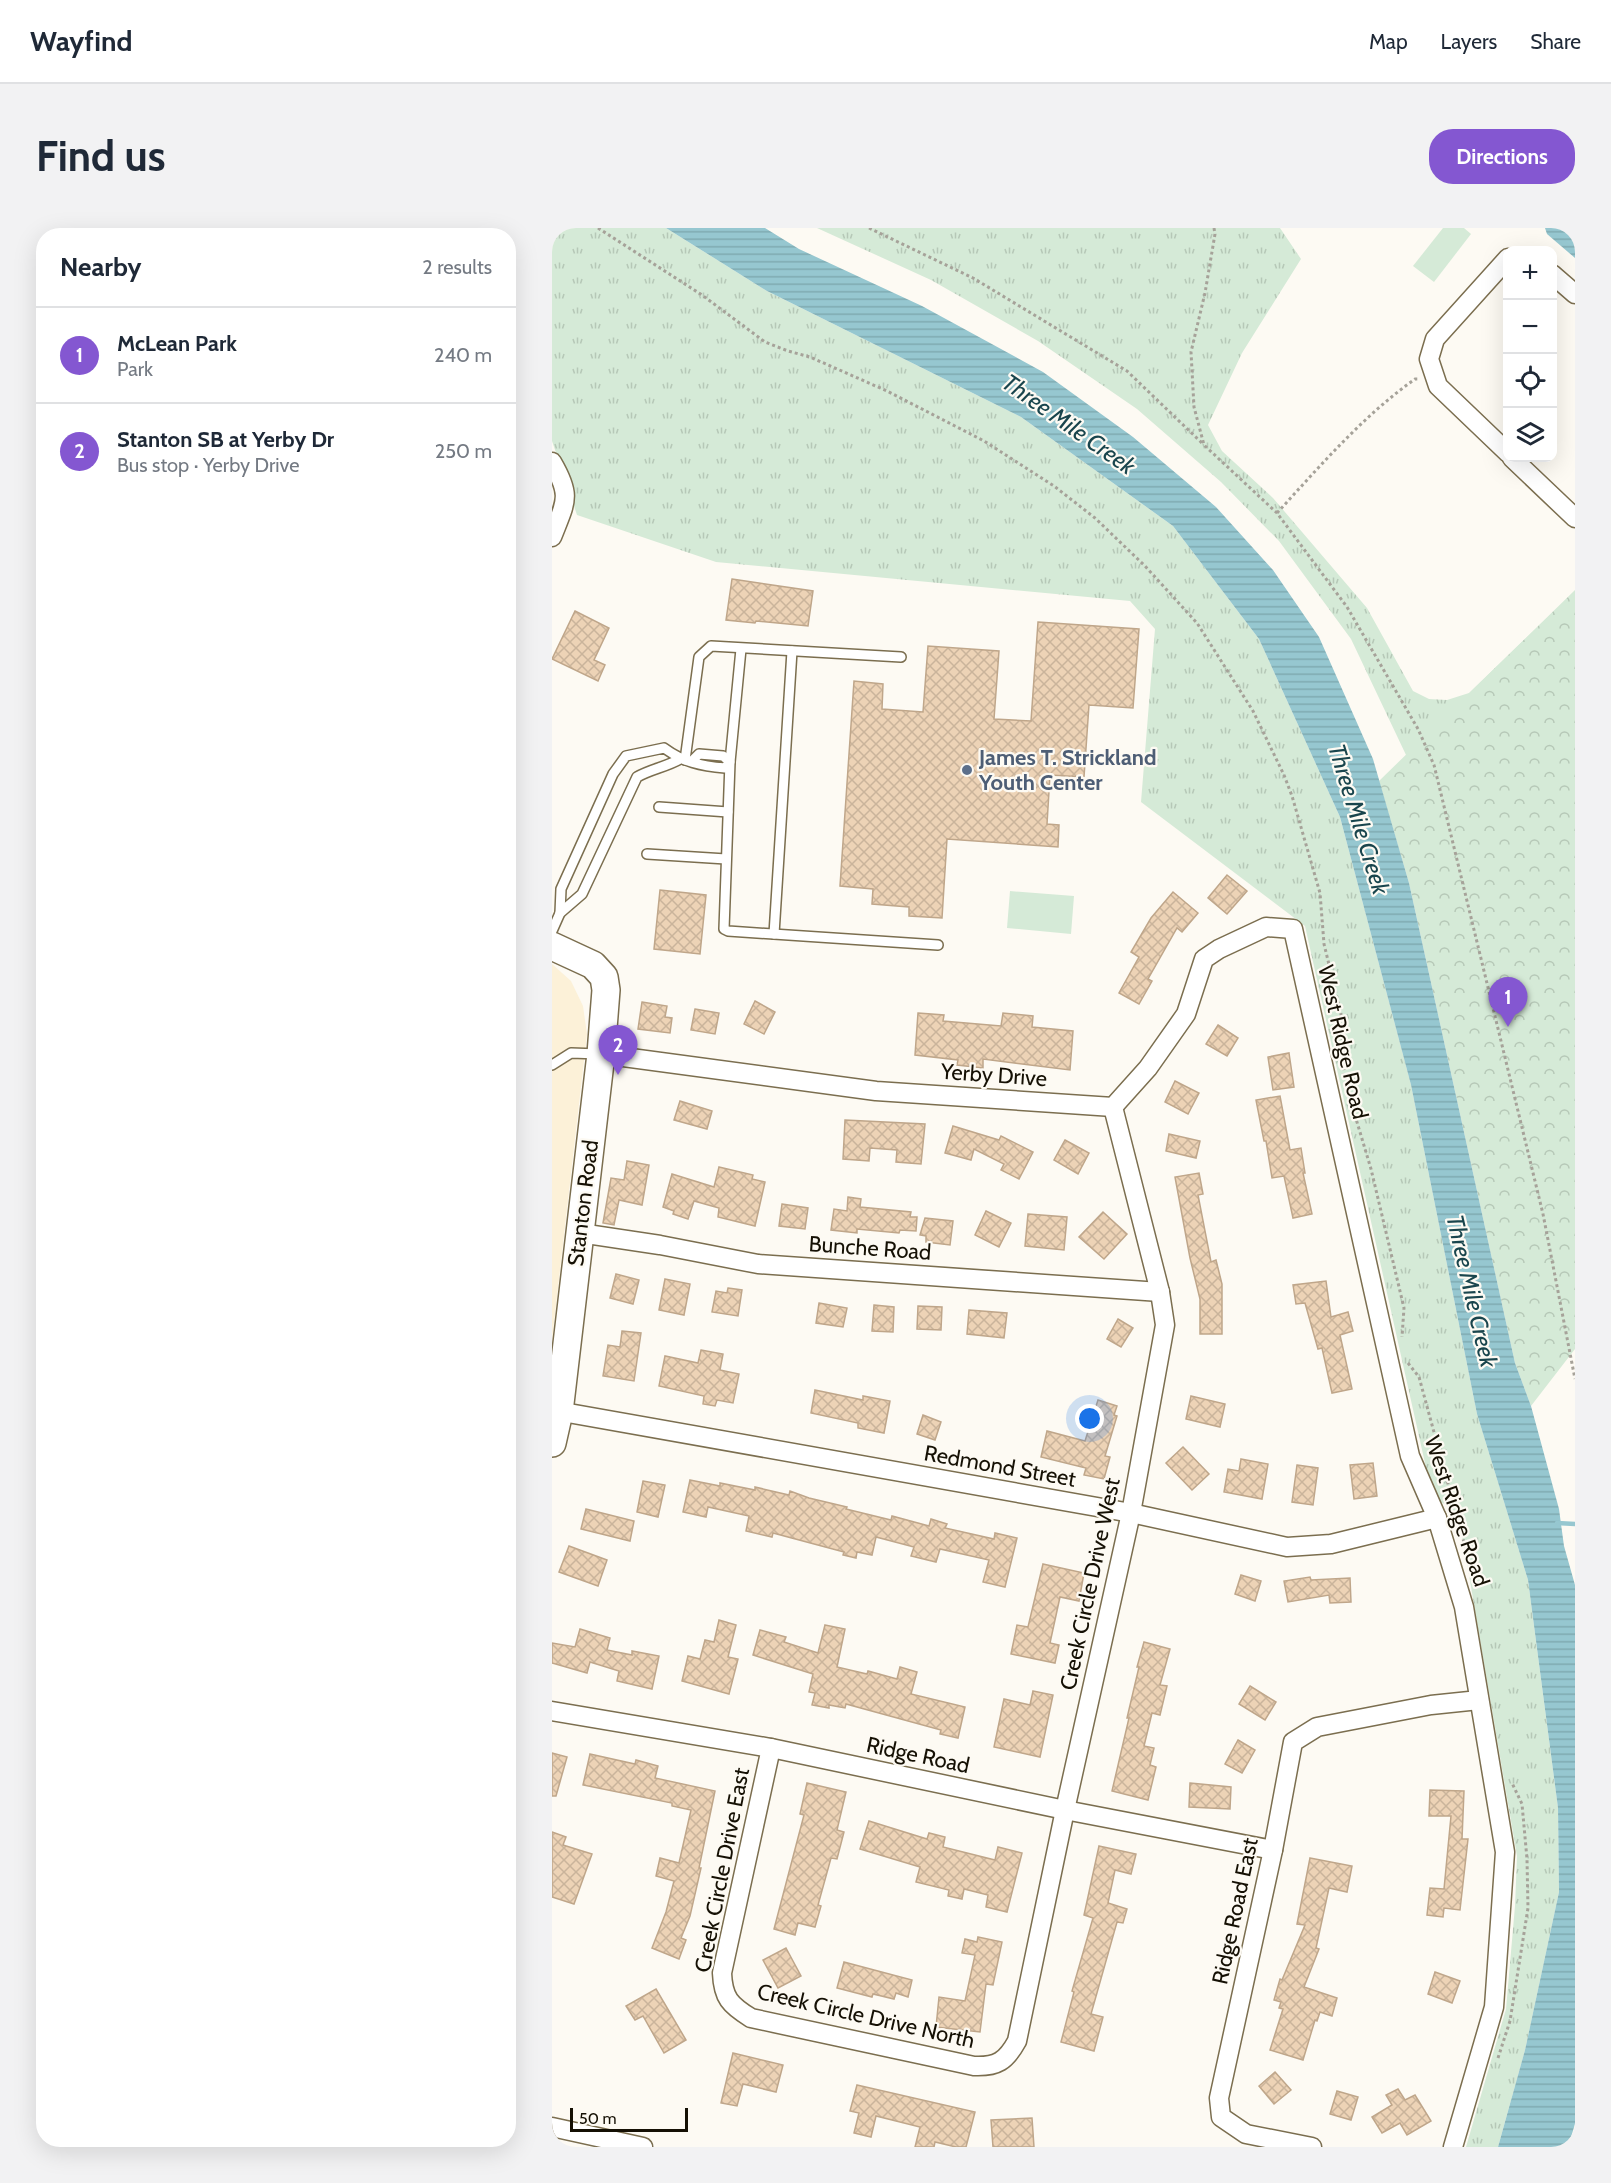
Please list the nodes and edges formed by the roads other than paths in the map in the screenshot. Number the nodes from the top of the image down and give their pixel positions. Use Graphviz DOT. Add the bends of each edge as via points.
graph roads {
  1 [pos="1503,264"];
  2 [pos="1557,278"];
  3 [pos="1575,294"];
  4 [pos="1503,448"];
  5 [pos="552,462"];
  6 [pos="1516,462"];
  7 [pos="1575,518"];
  8 [pos="552,537"];
  9 [pos="741,649"];
  10 [pos="792,651"];
  11 [pos="901,657"];
  12 [pos="686,760"];
  13 [pos="730,762"];
  14 [pos="659,807"];
  15 [pos="728,812"];
  16 [pos="647,854"];
  17 [pos="726,859"];
  18 [pos="560,913"];
  19 [pos="552,931"];
  20 [pos="774,934"];
  21 [pos="552,945"];
  22 [pos="938,945"];
  23 [pos="601,1054"];
  24 [pos="552,1065"];
  25 [pos="1113,1107"];
  26 [pos="580,1233"];
  27 [pos="1160,1292"];
  28 [pos="555,1411"];
  29 [pos="552,1443"];
  30 [pos="1131,1513"];
  31 [pos="1437,1518"];
  32 [pos="1479,1700"];
  33 [pos="552,1711"];
  34 [pos="771,1748"];
  35 [pos="1065,1810"];
  36 [pos="1273,1850"];
  37 [pos="729,2000"];
  38 [pos="998,2063"];
  39 [pos="552,2127"];
  40 [pos="643,2147"];
  41 [pos="1312,2147"];
  42 [pos="1453,2147"];
  1 -- 4 [label="street" via="1435,339 1429,359 1438,386"];
  2 -- 3 [label="street"];
  5 -- 8 [label="street" via="564,482 565,503"];
  6 -- 7 [label="street"];
  9 -- 10 [label="lane"];
  9 -- 12 [label="lane" via="711,646 699,657"];
  9 -- 13 [label="lane"];
  10 -- 11 [label="lane"];
  10 -- 20 [label="lane"];
  12 -- 13 [label="lane" via="725,768"];
  12 -- 18 [label="lane" via="637,777 582,894"];
  12 -- 18 [label="lane" via="664,748 626,756 613,774 561,889"];
  13 -- 15 [label="lane"];
  14 -- 15 [label="lane"];
  15 -- 17 [label="lane"];
  16 -- 17 [label="lane"];
  17 -- 20 [label="lane" via="724,929"];
  18 -- 19 [label="lane"];
  20 -- 22 [label="lane"];
  21 -- 23 [label="street, Stanton Road" via="593,965 604,978"];
  23 -- 24 [label="lane" via="571,1053"];
  23 -- 25 [label="street, Yerby Drive" via="876,1091"];
  23 -- 26 [label="street, Stanton Road"];
  25 -- 27 [label="street, Creek Circle Drive West"];
  25 -- 31 [label="street, West Ridge Road" via="1148,1068 1185,1014 1204,958 1266,927 1293,929 1410,1456"];
  26 -- 27 [label="street, Bunche Road" via="758,1264"];
  26 -- 28 [label="street, Stanton Road"];
  27 -- 30 [label="street, Creek Circle Drive West" via="1165,1324"];
  28 -- 29 [label="street, Stanton Road"];
  28 -- 30 [label="street, Redmond Street"];
  30 -- 31 [label="street, Redmond Street" via="1287,1547 1331,1544"];
  30 -- 35 [label="street, Creek Circle Drive West"];
  31 -- 32 [label="street, West Ridge Road" via="1464,1607"];
  32 -- 36 [label="street, Ridge Road East" via="1317,1727 1293,1742"];
  32 -- 42 [label="street, West Ridge Road" via="1505,1852 1494,2007"];
  33 -- 34 [label="street, Ridge Road"];
  34 -- 35 [label="street, Ridge Road"];
  34 -- 37 [label="street, Creek Circle Drive East" via="722,1973 723,1990"];
  35 -- 36 [label="street, Ridge Road"];
  35 -- 38 [label="street, Creek Circle Drive West" via="1017,2041 1009,2056"];
  36 -- 41 [label="street, Ridge Road East" via="1219,2098 1221,2117 1246,2134"];
  37 -- 38 [label="street, Creek Circle Drive North" via="751,2018 974,2066"];
  39 -- 40 [label="street"];
}
